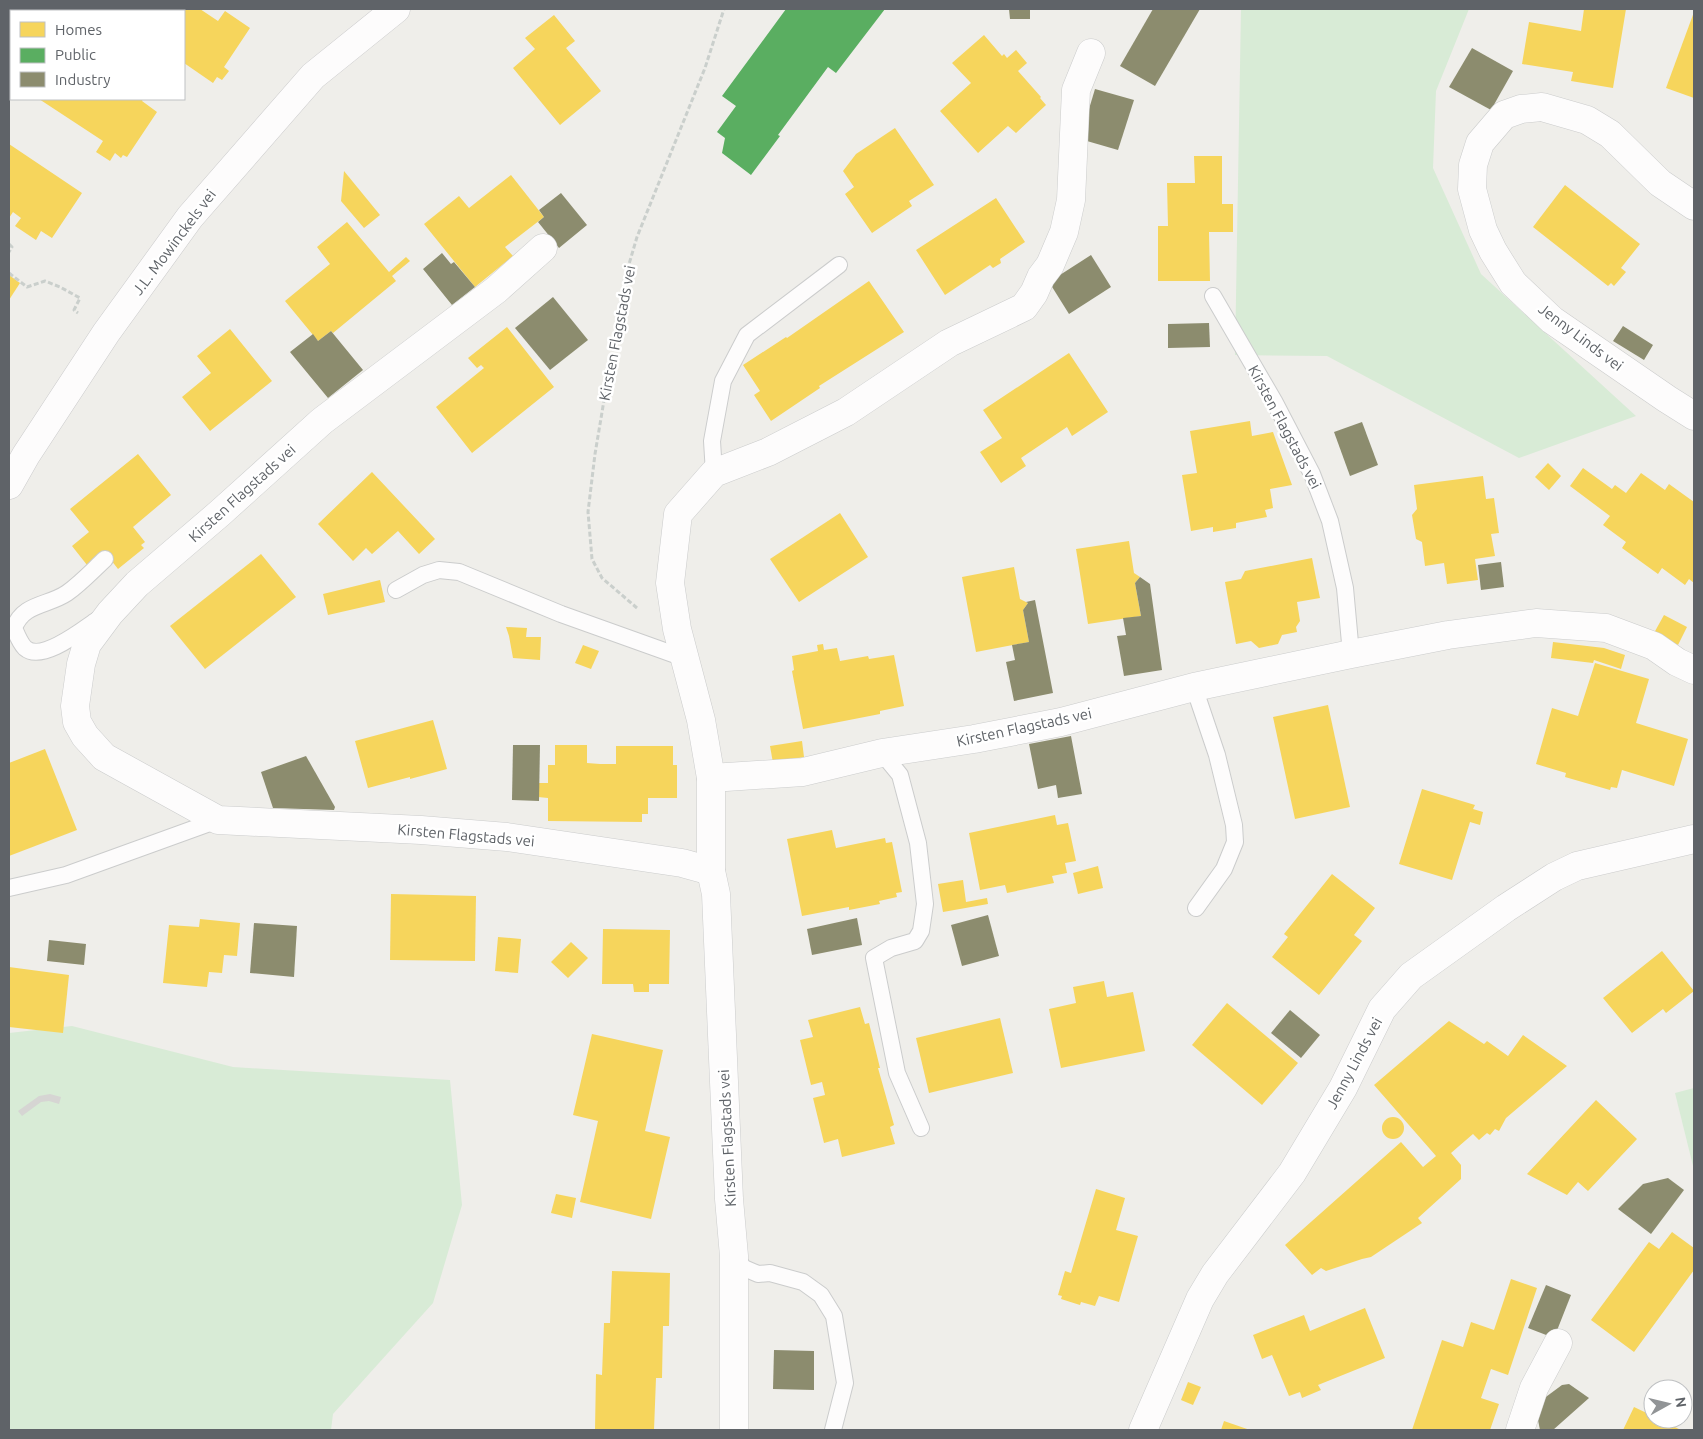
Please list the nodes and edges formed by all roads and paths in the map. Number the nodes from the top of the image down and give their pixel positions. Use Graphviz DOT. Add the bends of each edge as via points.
graph roads {
  1 [pos="396,9"];
  2 [pos="724,9"];
  3 [pos="1091,53"];
  4 [pos="1694,206"];
  5 [pos="9,244"];
  6 [pos="543,248"];
  7 [pos="9,252"];
  8 [pos="839,265"];
  9 [pos="9,273"];
  10 [pos="1213,296"];
  11 [pos="74,310"];
  12 [pos="1694,416"];
  13 [pos="714,473"];
  14 [pos="9,485"];
  15 [pos="105,559"];
  16 [pos="396,590"];
  17 [pos="110,613"];
  18 [pos="677,629"];
  19 [pos="1351,654"];
  20 [pos="684,658"];
  21 [pos="1694,670"];
  22 [pos="1194,687"];
  23 [pos="882,753"];
  24 [pos="711,778"];
  25 [pos="218,820"];
  26 [pos="1694,839"];
  27 [pos="711,871"];
  28 [pos="9,888"];
  29 [pos="1196,908"];
  30 [pos="921,1128"];
  31 [pos="734,1256"];
  32 [pos="1558,1343"];
  33 [pos="734,1430"];
  34 [pos="833,1430"];
  35 [pos="1143,1430"];
  36 [pos="1520,1430"];
  1 -- 14 [label="street, J.L. Mowinckels vei" via="314,76 190,217 106,333"];
  2 -- 18 [label="path, Kirsten Flagstads vei" via="705,68 637,237 624,281 588,512 592,559 602,578 632,605"];
  3 -- 13 [label="street, Kirsten Flagstads vei" via="1076,90 1071,200 1064,232 1050,265 1024,306 949,343 846,412 768,452"];
  4 -- 12 [label="street, Jenny Linds vei" via="1660,183 1610,134 1587,120 1542,107 1521,109 1504,116 1480,143 1473,165 1472,189 1483,230 1514,283 1552,320"];
  5 -- 7 [label="path" via="12,247"];
  6 -- 17 [label="street, Kirsten Flagstads vei" via="496,290 322,421 137,584"];
  8 -- 13 [label="lane" via="747,335 722,381 712,441"];
  9 -- 11 [label="path" via="27,287 46,281 80,298"];
  10 -- 19 [label="lane, Kirsten Flagstads vei" via="1274,401 1320,493 1330,521 1344,588"];
  13 -- 18 [label="street, Kirsten Flagstads vei" via="678,514 670,583"];
  15 -- 17 [label="lane, Kirsten Flagstads vei" via="66,594 24,612 14,628 26,650 35,653 53,648"];
  16 -- 20 [label="lane" via="439,570 459,572 561,614"];
  17 -- 25 [label="street, Kirsten Flagstads vei" via="87,644 75,706 77,722 104,757"];
  18 -- 20 [label="street, Kirsten Flagstads vei"];
  19 -- 21 [label="street, Kirsten Flagstads vei" via="1448,635 1536,623 1606,628 1654,646"];
  19 -- 22 [label="street, Kirsten Flagstads vei"];
  20 -- 24 [label="street, Kirsten Flagstads vei" via="701,720"];
  22 -- 23 [label="street, Kirsten Flagstads vei" via="1061,722"];
  22 -- 29 [label="lane" via="1217,755 1234,825 1234,842 1224,869"];
  23 -- 24 [label="street, Kirsten Flagstads vei" via="803,772"];
  23 -- 30 [label="lane" via="900,775 918,843 925,904 921,931 915,941 891,948 874,958 897,1073"];
  24 -- 27 [label="street, Kirsten Flagstads vei"];
  25 -- 27 [label="street, Kirsten Flagstads vei" via="507,837 682,863"];
  25 -- 28 [label="lane, Kirsten Flagstads vei" via="66,875"];
  26 -- 35 [label="street, Jenny Linds vei" via="1577,866 1554,877 1411,976 1382,1009 1343,1088 1292,1173 1215,1274 1200,1299"];
  27 -- 31 [label="street, Kirsten Flagstads vei" via="716,894"];
  31 -- 33 [label="street, Kirsten Flagstads vei"];
  31 -- 34 [label="lane" via="744,1268 758,1274 770,1273 803,1282 821,1296 834,1316 845,1383"];
  32 -- 36 [label="street" via="1534,1388"];
}
